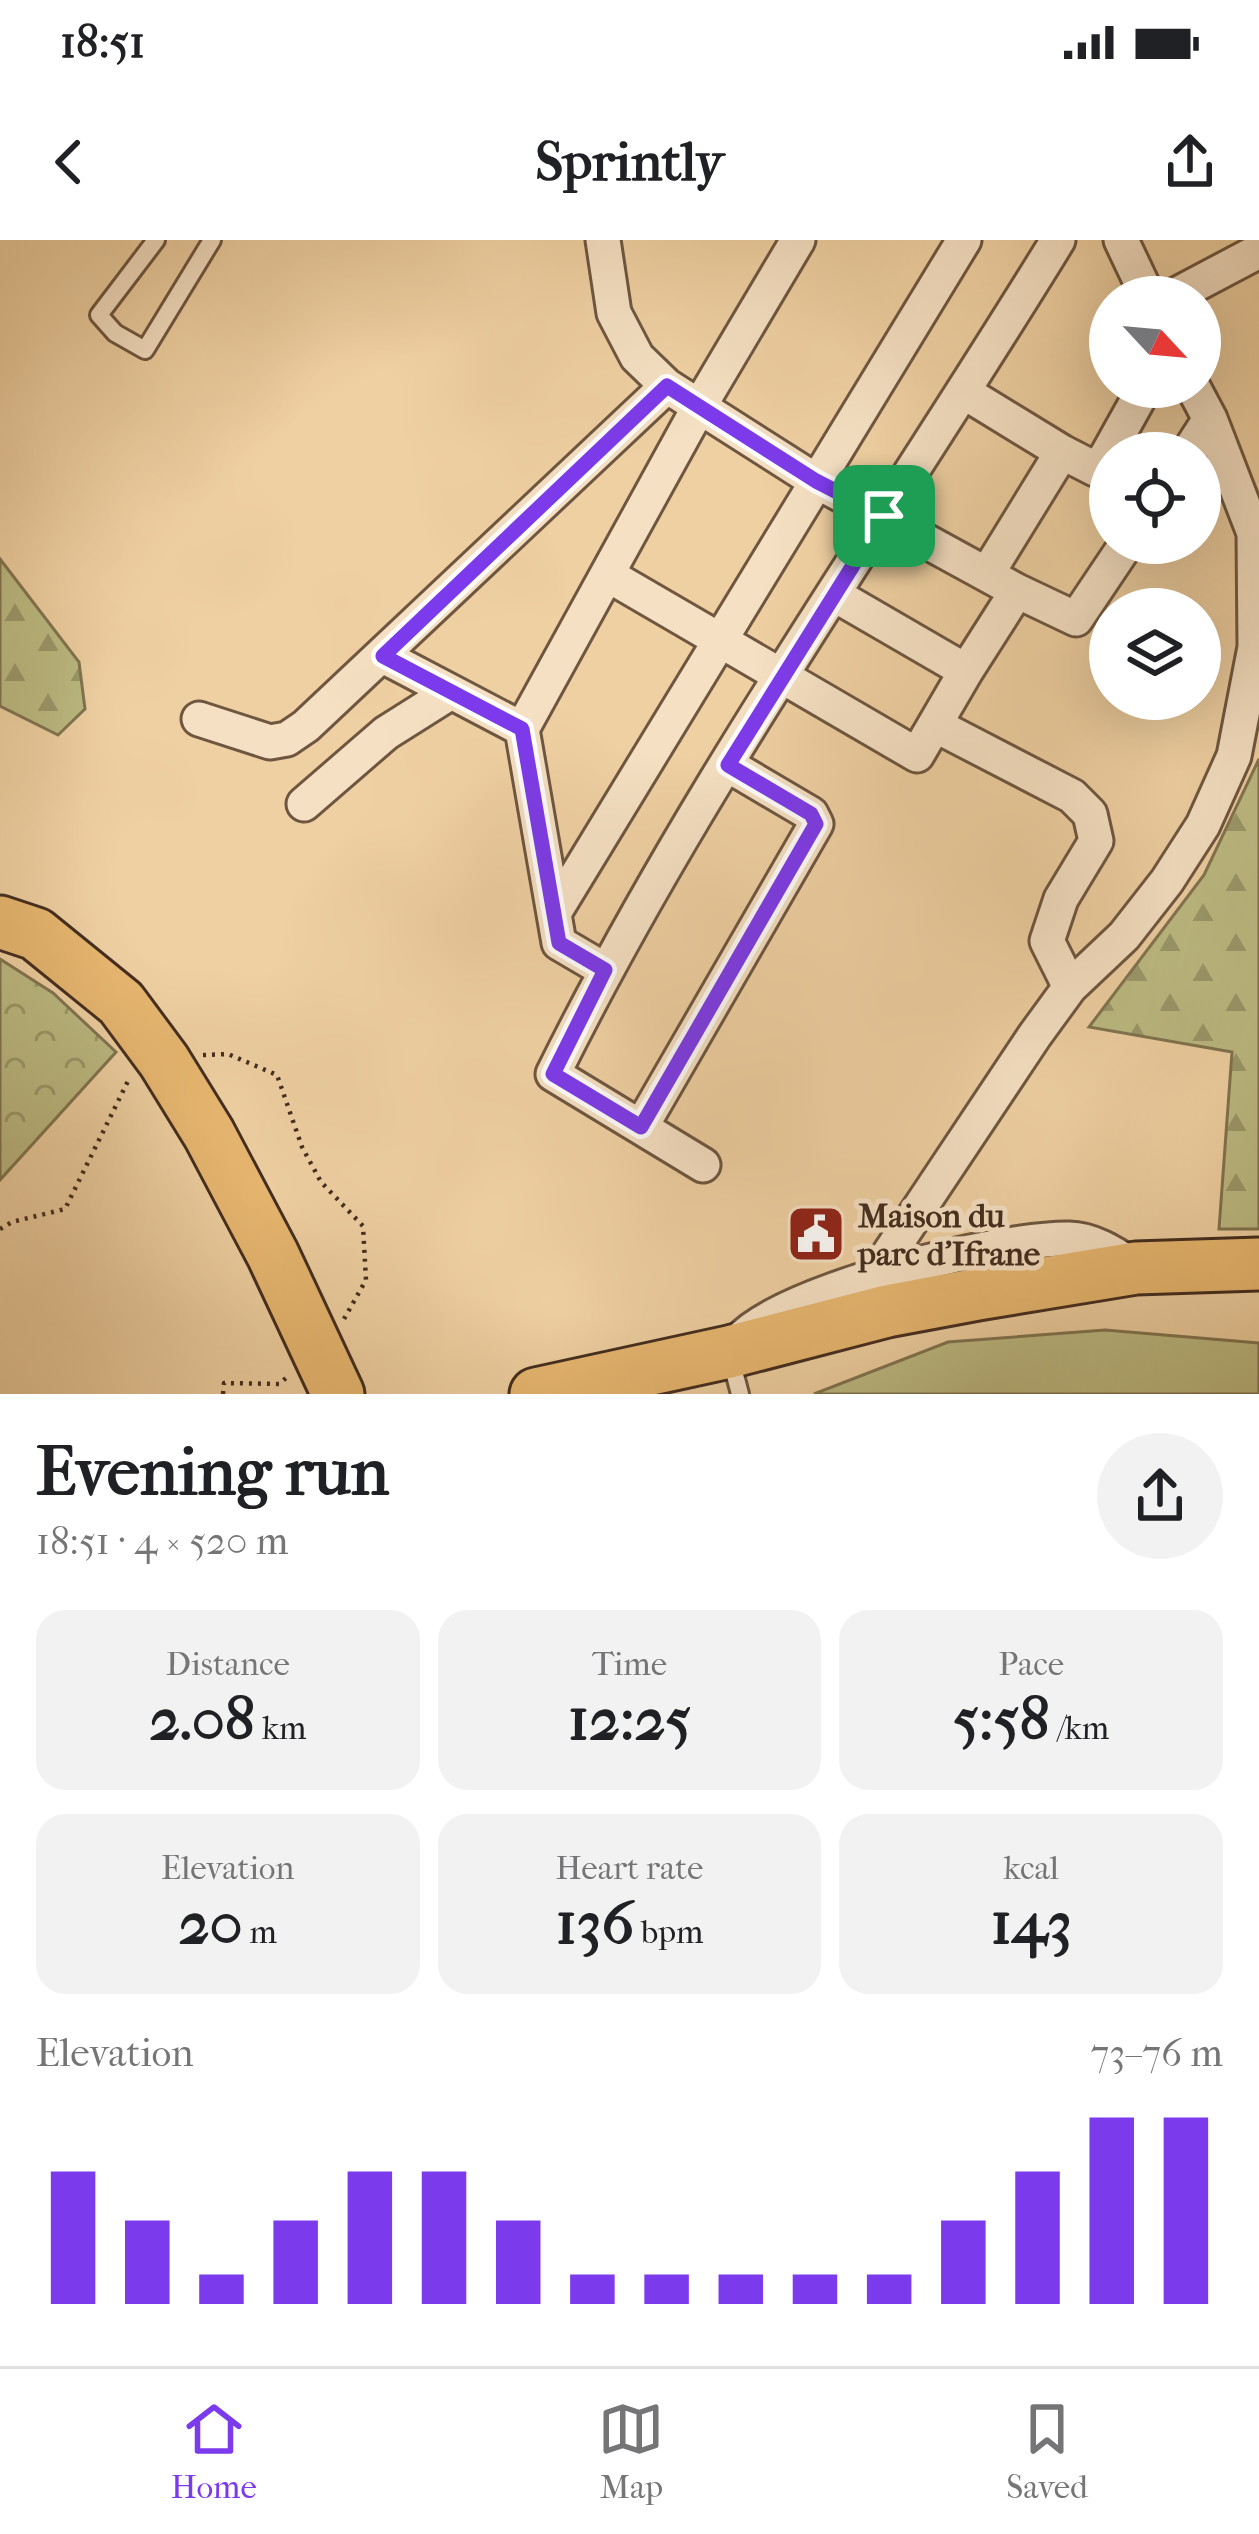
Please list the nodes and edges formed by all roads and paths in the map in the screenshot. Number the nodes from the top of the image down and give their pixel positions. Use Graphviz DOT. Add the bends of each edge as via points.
graph roads {
  1 [pos="156,240"];
  2 [pos="212,240"];
  3 [pos="604,240"];
  4 [pos="798,240"];
  5 [pos="964,240"];
  6 [pos="1058,240"];
  7 [pos="1121,240"];
  8 [pos="1259,251"];
  9 [pos="1138,276"];
  10 [pos="1212,276"];
  11 [pos="667,386"];
  12 [pos="964,392"];
  13 [pos="699,406"];
  14 [pos="1133,408"];
  15 [pos="1204,408"];
  16 [pos="1210,419"];
  17 [pos="1202,432"];
  18 [pos="1061,452"];
  19 [pos="816,481"];
  20 [pos="884,516"];
  21 [pos="1113,564"];
  22 [pos="608,575"];
  23 [pos="1002,583"];
  24 [pos="835,595"];
  25 [pos="718,640"];
  26 [pos="383,656"];
  27 [pos="966,671"];
  28 [pos="781,677"];
  29 [pos="451,692"];
  30 [pos="199,718"];
  31 [pos="935,725"];
  32 [pos="522,729"];
  33 [pos="728,765"];
  34 [pos="304,804"];
  35 [pos="554,913"];
  36 [pos="0,922"];
  37 [pos="605,970"];
  38 [pos="1070,987"];
  39 [pos="164,1061"];
  40 [pos="641,1127"];
  41 [pos="703,1165"];
  42 [pos="0,1229"];
  43 [pos="1259,1264"];
  44 [pos="1136,1268"];
  45 [pos="872,1278"];
  46 [pos="735,1373"];
  47 [pos="338,1394"];
  48 [pos="536,1394"];
  1 -- 2 [label="lane" via="99,315 146,350"];
  3 -- 11 [label="street" via="614,313 638,357"];
  4 -- 13 [label="street"];
  5 -- 19 [label="street"];
  6 -- 12 [label="street"];
  7 -- 9 [label="street"];
  8 -- 10 [label="street"];
  11 -- 13 [label="street"];
  11 -- 26 [label="street"];
  12 -- 18 [label="street"];
  12 -- 20 [label="street"];
  13 -- 19 [label="street"];
  13 -- 22 [label="street"];
  14 -- 18 [label="street" via="1095,469"];
  15 -- 16 [label="street"];
  16 -- 17 [label="street"];
  16 -- 38 [label="street" via="1253,532 1255,647 1234,756 1167,881"];
  18 -- 23 [label="street"];
  19 -- 20 [label="street"];
  19 -- 25 [label="street"];
  20 -- 23 [label="street"];
  20 -- 24 [label="street"];
  21 -- 23 [label="street" via="1076,619"];
  22 -- 25 [label="street"];
  22 -- 32 [label="street"];
  23 -- 27 [label="street"];
  24 -- 27 [label="street"];
  24 -- 28 [label="street"];
  25 -- 28 [label="street"];
  25 -- 35 [label="street"];
  26 -- 29 [label="street"];
  26 -- 30 [label="street" via="287,739 270,742"];
  27 -- 31 [label="street"];
  28 -- 31 [label="street" via="917,755"];
  28 -- 33 [label="street"];
  29 -- 32 [label="street"];
  29 -- 34 [label="street" via="386,733"];
  31 -- 38 [label="street" via="1072,796 1090,814 1096,841 1047,941"];
  32 -- 35 [label="street"];
  33 -- 37 [label="street"];
  33 -- 40 [label="street" via="816,824"];
  35 -- 37 [label="street" via="559,943"];
  36 -- 39 [label="main road" via="36,934 122,1003"];
  37 -- 40 [label="street" via="553,1074"];
  38 -- 45 [label="street"];
  39 -- 42 [label="path" via="134,1071 65,1209"];
  39 -- 47 [label="main road" via="274,1255"];
  40 -- 41 [label="street"];
  43 -- 44 [label="main road"];
  44 -- 45 [label="street" via="1073,1239 952,1256"];
  44 -- 46 [label="main road" via="887,1311"];
  45 -- 46 [label="street" via="750,1328"];
  46 -- 48 [label="main road"];
}
